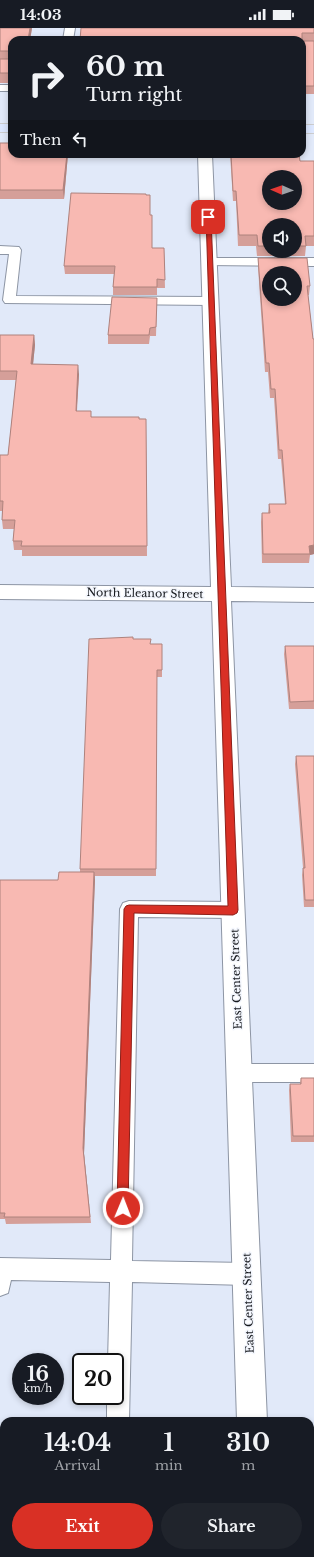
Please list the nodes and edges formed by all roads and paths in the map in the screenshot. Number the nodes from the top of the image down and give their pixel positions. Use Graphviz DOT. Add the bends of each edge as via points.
graph roads {
  1 [pos="205,158"];
  2 [pos="0,250"];
  3 [pos="210,262"];
  4 [pos="314,262"];
  5 [pos="211,301"];
  6 [pos="0,592"];
  7 [pos="222,594"];
  8 [pos="314,595"];
  9 [pos="233,910"];
  10 [pos="239,1073"];
  11 [pos="314,1073"];
  12 [pos="121,1271"];
  13 [pos="246,1274"];
  14 [pos="0,1275"];
  15 [pos="118,1417"];
  16 [pos="252,1417"];
  1 -- 3 [label="street, East Center Street"];
  2 -- 5 [label="lane" via="15,250 9,300"];
  3 -- 4 [label="lane"];
  3 -- 5 [label="street, East Center Street"];
  5 -- 7 [label="street, East Center Street"];
  6 -- 7 [label="street, North Eleanor Street"];
  7 -- 8 [label="street, North Eleanor Street"];
  7 -- 9 [label="street, East Center Street"];
  9 -- 10 [label="street, East Center Street"];
  9 -- 12 [label="lane" via="129,909"];
  10 -- 11 [label="lane"];
  10 -- 13 [label="street, East Center Street"];
  12 -- 13 [label="lane"];
  12 -- 14 [label="lane"];
  12 -- 15 [label="lane"];
  13 -- 16 [label="street, East Center Street"];
}
